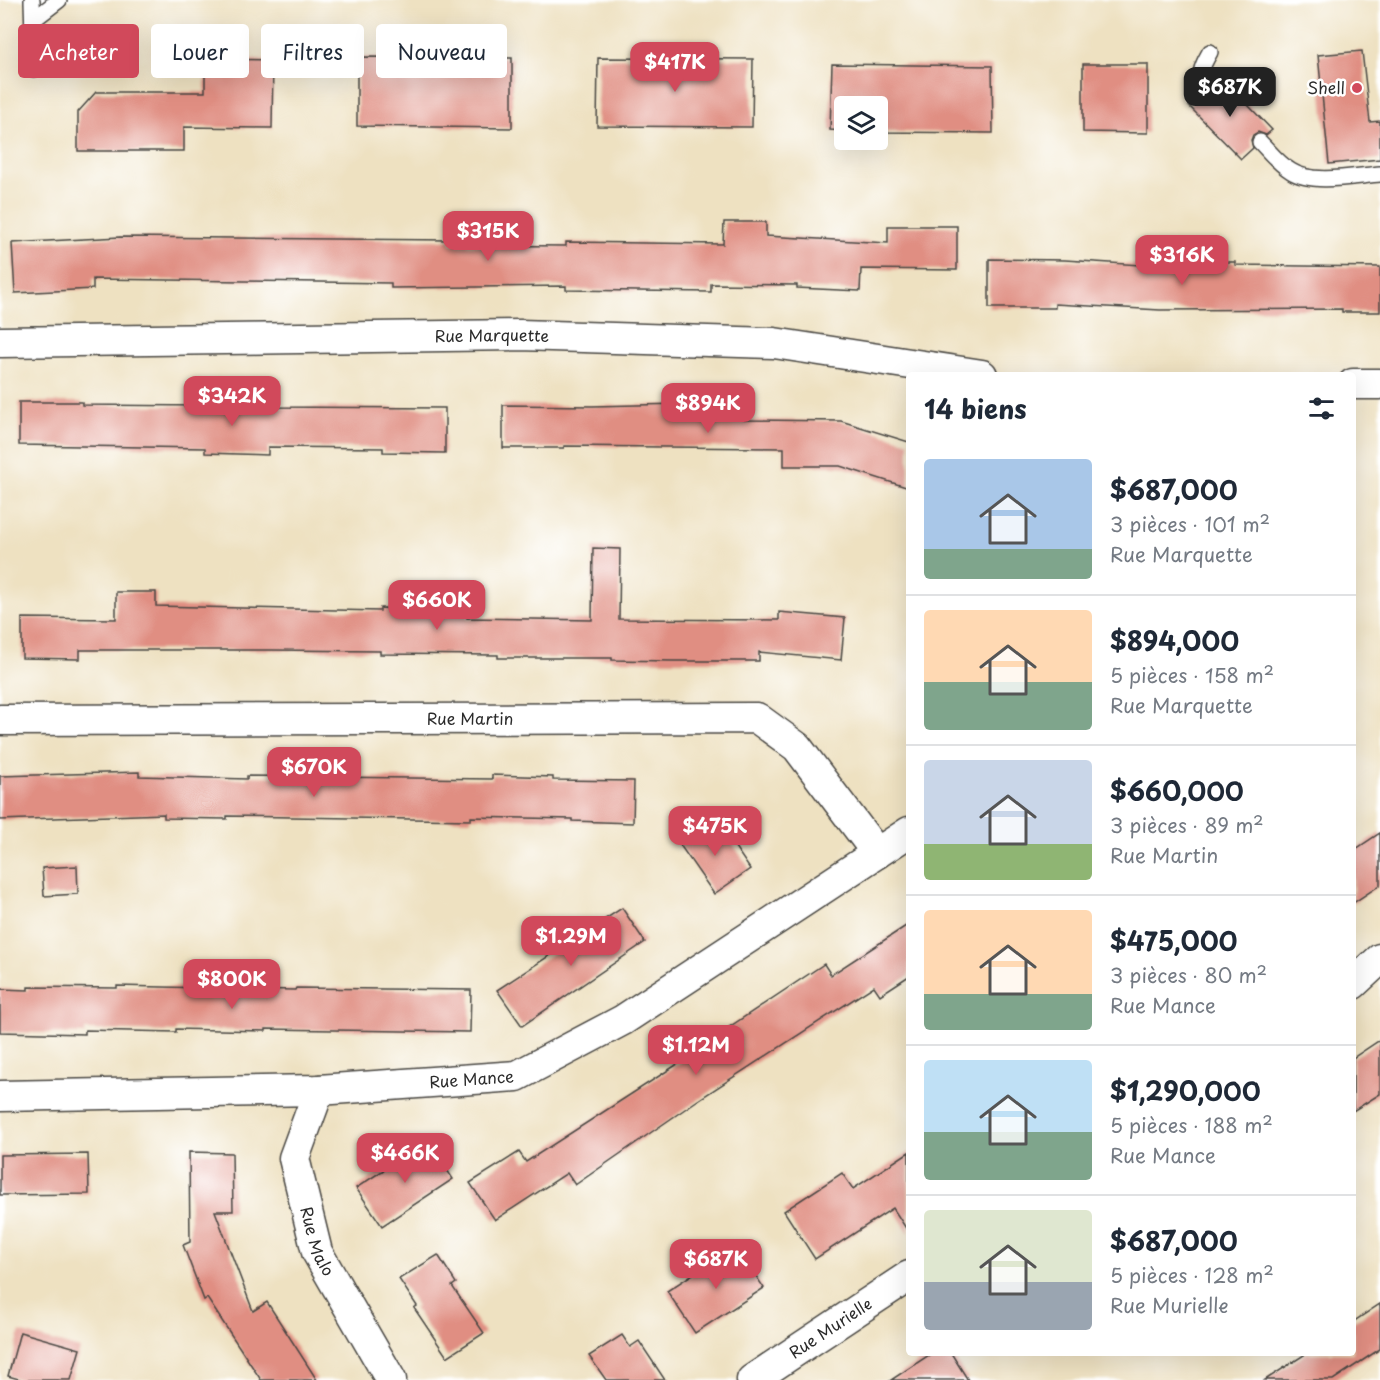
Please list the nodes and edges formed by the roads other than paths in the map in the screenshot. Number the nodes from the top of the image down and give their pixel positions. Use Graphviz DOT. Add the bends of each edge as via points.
graph roads {
  1 [pos="32,0"];
  2 [pos="59,0"];
  3 [pos="33,20"];
  4 [pos="33,24"];
  5 [pos="1210,52"];
  6 [pos="1208,87"];
  7 [pos="1260,142"];
  8 [pos="1380,174"];
  9 [pos="0,342"];
  10 [pos="962,372"];
  11 [pos="1356,384"];
  12 [pos="1380,384"];
  13 [pos="0,720"];
  14 [pos="906,834"];
  15 [pos="877,853"];
  16 [pos="1380,959"];
  17 [pos="1356,981"];
  18 [pos="319,1090"];
  19 [pos="0,1096"];
  20 [pos="906,1278"];
  21 [pos="391,1380"];
  22 [pos="752,1380"];
  1 -- 3 [label="lane"];
  2 -- 3 [label="lane"];
  3 -- 4 [label="lane"];
  5 -- 6 [label="lane" via="1200,73"];
  7 -- 8 [label="lane" via="1290,171 1302,177"];
  9 -- 10 [label="street, Rue Marquette" via="554,336 774,343"];
  11 -- 12 [label="street"];
  13 -- 15 [label="street, Rue Martin" via="757,718 796,747"];
  14 -- 15 [label="street, Rue Mance"];
  15 -- 18 [label="street, Rue Mance" via="623,1020 517,1076"];
  16 -- 17 [label="street"];
  18 -- 19 [label="street, Rue Mance"];
  18 -- 21 [label="street, Rue Malo" via="294,1158 316,1252"];
  20 -- 22 [label="street, Rue Murielle"];
}
